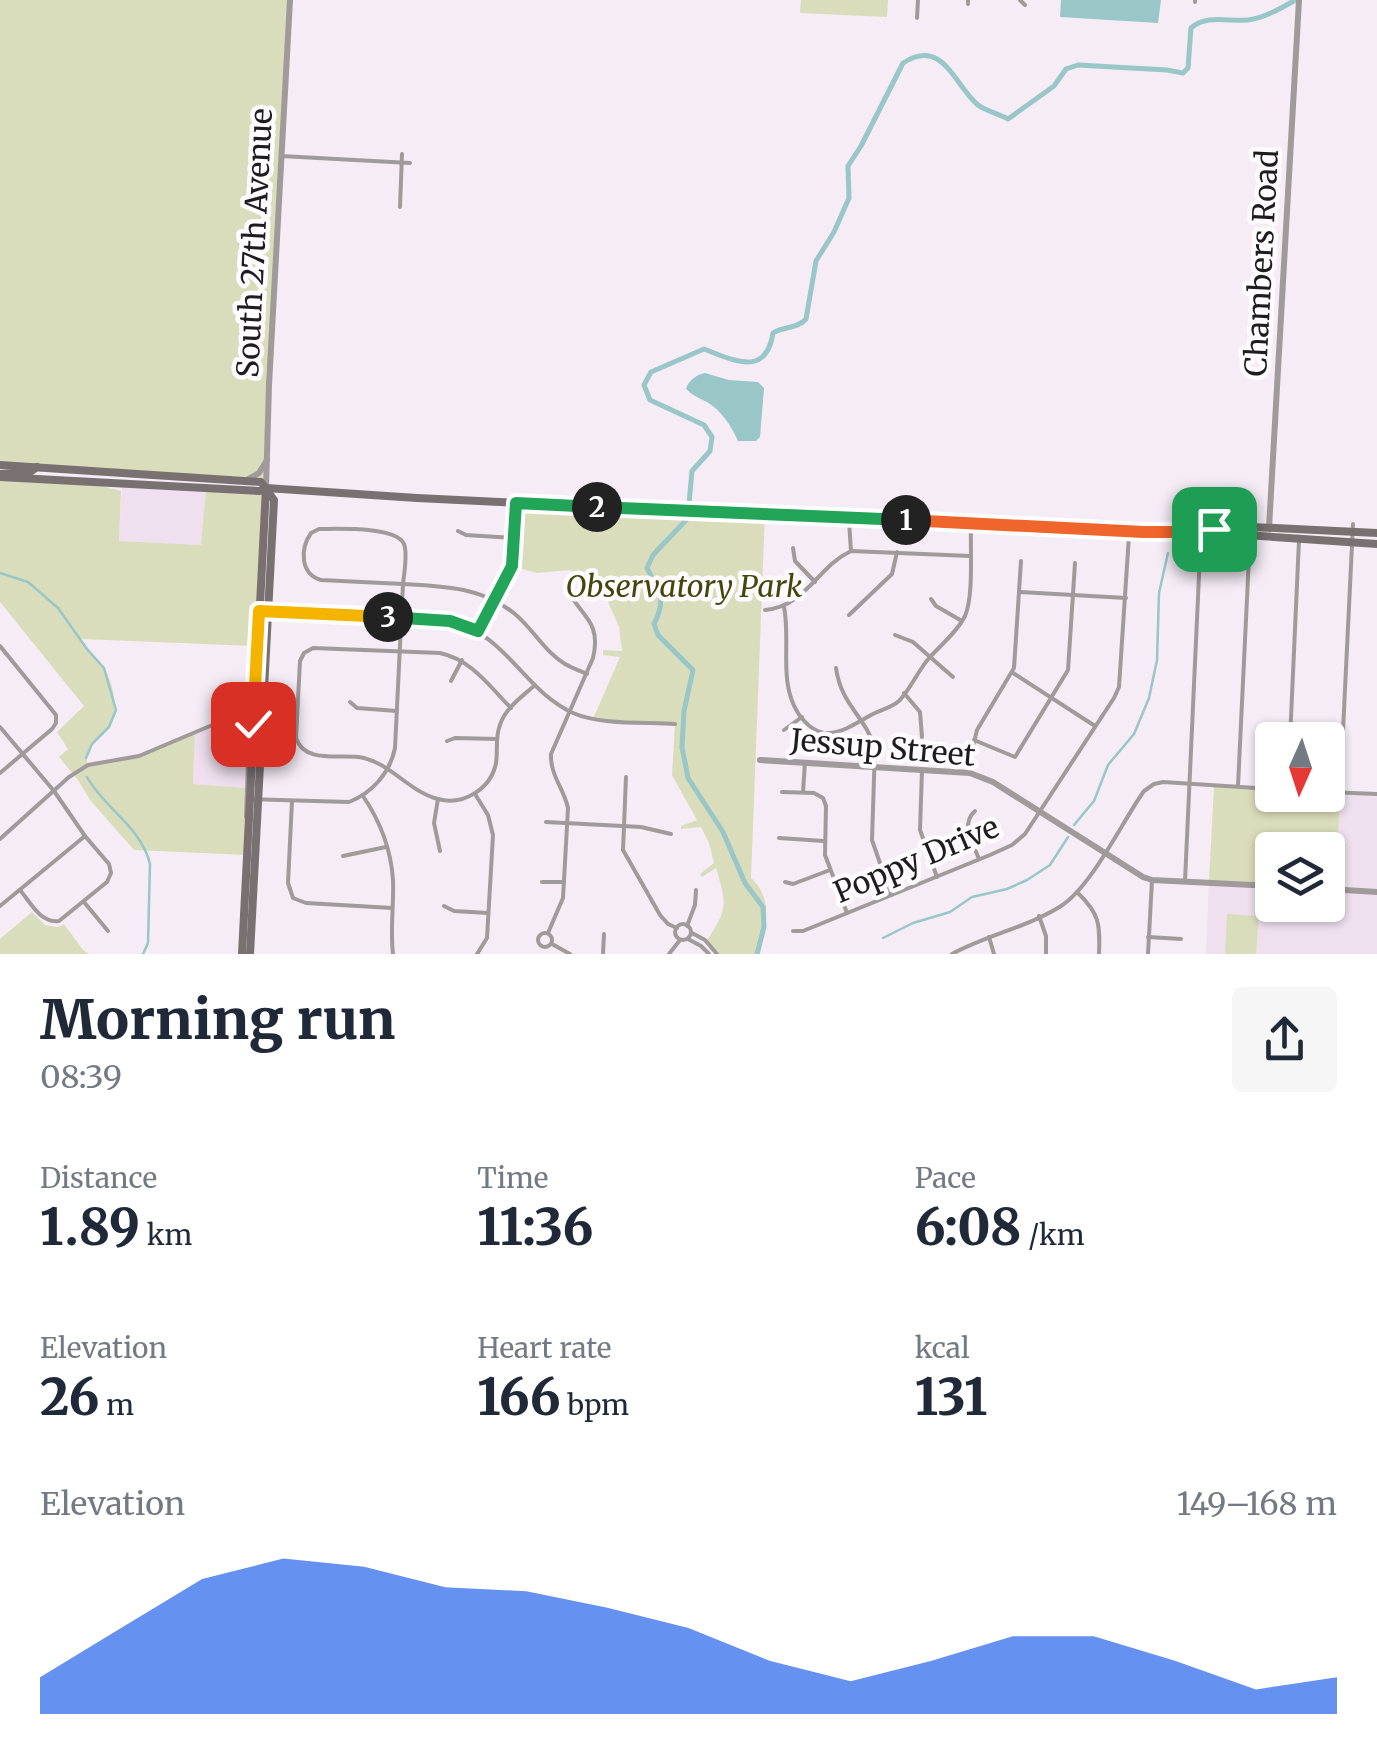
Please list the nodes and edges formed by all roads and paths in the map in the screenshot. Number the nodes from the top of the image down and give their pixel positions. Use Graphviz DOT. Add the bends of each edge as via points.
graph roads {
  1 [pos="290,0"];
  2 [pos="918,0"];
  3 [pos="1298,2"];
  4 [pos="917,18"];
  5 [pos="402,154"];
  6 [pos="280,156"];
  7 [pos="402,162"];
  8 [pos="410,162"];
  9 [pos="400,206"];
  10 [pos="268,458"];
  11 [pos="0,465"];
  12 [pos="37,467"];
  13 [pos="0,476"];
  14 [pos="246,480"];
  15 [pos="266,488"];
  16 [pos="516,503"];
  17 [pos="850,517"];
  18 [pos="971,524"];
  19 [pos="1269,528"];
  20 [pos="458,531"];
  21 [pos="1129,531"];
  22 [pos="1201,532"];
  23 [pos="1352,533"];
  24 [pos="1377,533"];
  25 [pos="1226,534"];
  26 [pos="1250,536"];
  27 [pos="514,538"];
  28 [pos="1281,538"];
  29 [pos="1299,539"];
  30 [pos="1377,544"];
  31 [pos="792,548"];
  32 [pos="852,551"];
  33 [pos="897,552"];
  34 [pos="970,556"];
  35 [pos="1020,560"];
  36 [pos="1076,563"];
  37 [pos="568,580"];
  38 [pos="815,582"];
  39 [pos="403,584"];
  40 [pos="1019,592"];
  41 [pos="1074,595"];
  42 [pos="1126,598"];
  43 [pos="931,599"];
  44 [pos="495,601"];
  45 [pos="784,607"];
  46 [pos="764,610"];
  47 [pos="264,611"];
  48 [pos="849,615"];
  49 [pos="402,618"];
  50 [pos="962,621"];
  51 [pos="258,630"];
  52 [pos="478,631"];
  53 [pos="895,635"];
  54 [pos="0,647"];
  55 [pos="400,652"];
  56 [pos="930,657"];
  57 [pos="462,660"];
  58 [pos="836,668"];
  59 [pos="1012,673"];
  60 [pos="587,674"];
  61 [pos="953,677"];
  62 [pos="451,681"];
  63 [pos="535,685"];
  64 [pos="904,694"];
  65 [pos="1052,698"];
  66 [pos="350,702"];
  67 [pos="510,708"];
  68 [pos="397,711"];
  69 [pos="570,712"];
  70 [pos="802,717"];
  71 [pos="860,722"];
  72 [pos="1291,722"];
  73 [pos="1343,722"];
  74 [pos="240,724"];
  75 [pos="675,724"];
  76 [pos="258,725"];
  77 [pos="1095,726"];
  78 [pos="0,727"];
  79 [pos="784,730"];
  80 [pos="922,737"];
  81 [pos="497,738"];
  82 [pos="974,740"];
  83 [pos="447,741"];
  84 [pos="22,754"];
  85 [pos="760,760"];
  86 [pos="805,762"];
  87 [pos="875,766"];
  88 [pos="922,768"];
  89 [pos="388,770"];
  90 [pos="0,772"];
  91 [pos="967,772"];
  92 [pos="626,777"];
  93 [pos="1190,784"];
  94 [pos="1238,786"];
  95 [pos="1255,788"];
  96 [pos="54,791"];
  97 [pos="782,792"];
  98 [pos="803,792"];
  99 [pos="1345,793"];
  100 [pos="474,794"];
  101 [pos="1377,794"];
  102 [pos="363,796"];
  103 [pos="254,799"];
  104 [pos="438,800"];
  105 [pos="292,801"];
  106 [pos="974,811"];
  107 [pos="1040,812"];
  108 [pos="546,822"];
  109 [pos="567,823"];
  110 [pos="623,826"];
  111 [pos="248,834"];
  112 [pos="672,834"];
  113 [pos="85,836"];
  114 [pos="779,838"];
  115 [pos="0,839"];
  116 [pos="824,841"];
  117 [pos="386,847"];
  118 [pos="440,851"];
  119 [pos="1104,853"];
  120 [pos="343,856"];
  121 [pos="980,859"];
  122 [pos="830,870"];
  123 [pos="936,877"];
  124 [pos="1152,880"];
  125 [pos="1184,881"];
  126 [pos="542,882"];
  127 [pos="564,882"];
  128 [pos="785,882"];
  129 [pos="1255,885"];
  130 [pos="20,890"];
  131 [pos="696,890"];
  132 [pos="1345,890"];
  133 [pos="1077,892"];
  134 [pos="1377,892"];
  135 [pos="891,895"];
  136 [pos="84,902"];
  137 [pos="0,906"];
  138 [pos="444,906"];
  139 [pos="392,908"];
  140 [pos="488,913"];
  141 [pos="847,913"];
  142 [pos="1039,916"];
  143 [pos="688,926"];
  144 [pos="676,928"];
  145 [pos="794,930"];
  146 [pos="108,932"];
  147 [pos="692,933"];
  148 [pos="548,934"];
  149 [pos="604,934"];
  150 [pos="989,937"];
  151 [pos="1148,938"];
  152 [pos="1181,939"];
  153 [pos="680,940"];
  154 [pos="688,940"];
  155 [pos="551,943"];
  156 [pos="542,946"];
  157 [pos="246,954"];
  158 [pos="393,954"];
  159 [pos="478,954"];
  160 [pos="538,954"];
  161 [pos="570,954"];
  162 [pos="604,954"];
  163 [pos="668,954"];
  164 [pos="709,954"];
  165 [pos="716,954"];
  166 [pos="952,954"];
  167 [pos="994,954"];
  168 [pos="1046,954"];
  169 [pos="1099,954"];
  170 [pos="1148,954"];
  1 -- 6 [label="street, South 27th Avenue"];
  2 -- 4 [label="street"];
  3 -- 19 [label="street, Chambers Road"];
  5 -- 7 [label="street"];
  6 -- 7 [label="street"];
  6 -- 10 [label="street, South 27th Avenue"];
  7 -- 8 [label="street"];
  7 -- 9 [label="street"];
  10 -- 14 [label="street"];
  10 -- 15 [label="street, South 27th Avenue"];
  11 -- 12 [label="main road"];
  12 -- 13 [label="main road"];
  12 -- 14 [label="main road"];
  13 -- 15 [label="main road"];
  14 -- 15 [label="main road"];
  15 -- 16 [label="main road"];
  15 -- 47 [label="main road, South 27th Avenue" via="274,500"];
  16 -- 17 [label="main road"];
  16 -- 27 [label="street"];
  17 -- 18 [label="main road"];
  17 -- 32 [label="street"];
  18 -- 21 [label="main road"];
  18 -- 34 [label="street"];
  19 -- 22 [label="main road"];
  19 -- 23 [label="main road"];
  19 -- 25 [label="main road"];
  19 -- 28 [label="main road"];
  20 -- 27 [label="street"];
  21 -- 22 [label="main road"];
  21 -- 42 [label="street, Poppy Drive"];
  22 -- 25 [label="main road"];
  22 -- 93 [label="street"];
  23 -- 24 [label="main road"];
  23 -- 29 [label="main road"];
  23 -- 30 [label="main road"];
  23 -- 73 [label="street"];
  25 -- 26 [label="main road"];
  26 -- 28 [label="main road"];
  26 -- 94 [label="street"];
  27 -- 44 [label="street" via="512,566"];
  28 -- 29 [label="main road"];
  29 -- 72 [label="street"];
  31 -- 38 [label="street"];
  32 -- 33 [label="street"];
  32 -- 38 [label="street"];
  33 -- 34 [label="street"];
  33 -- 48 [label="street" via="890,577"];
  34 -- 50 [label="street"];
  35 -- 40 [label="street"];
  36 -- 41 [label="street"];
  37 -- 60 [label="street" via="569,594 596,635"];
  38 -- 45 [label="street"];
  39 -- 39 [label="street" via="399,535 309,531 307,576"];
  39 -- 44 [label="street" via="452,587"];
  39 -- 49 [label="street"];
  40 -- 41 [label="street"];
  40 -- 59 [label="street"];
  41 -- 42 [label="street"];
  41 -- 65 [label="street" via="1070,665"];
  42 -- 77 [label="street, Poppy Drive" via="1121,679"];
  43 -- 50 [label="street"];
  44 -- 52 [label="street"];
  44 -- 60 [label="street" via="561,661"];
  45 -- 46 [label="street"];
  45 -- 70 [label="street" via="787,683"];
  47 -- 49 [label="street"];
  47 -- 51 [label="main road, South 27th Avenue"];
  47 -- 76 [label="main road, South 27th Avenue"];
  49 -- 52 [label="street" via="450,621"];
  49 -- 55 [label="street"];
  50 -- 56 [label="street"];
  51 -- 74 [label="street" via="250,711"];
  51 -- 76 [label="main road, South 27th Avenue"];
  52 -- 63 [label="street"];
  53 -- 56 [label="street"];
  54 -- 84 [label="street" via="55,712 52,729"];
  55 -- 57 [label="street"];
  55 -- 68 [label="street"];
  55 -- 89 [label="street" via="313,648 300,661 300,748 363,758"];
  56 -- 61 [label="street"];
  56 -- 64 [label="street"];
  57 -- 62 [label="street"];
  57 -- 67 [label="street"];
  58 -- 71 [label="street"];
  59 -- 65 [label="street"];
  59 -- 82 [label="street"];
  60 -- 69 [label="street"];
  63 -- 67 [label="street"];
  63 -- 69 [label="street"];
  64 -- 71 [label="street"];
  64 -- 80 [label="street" via="920,712"];
  65 -- 77 [label="street"];
  65 -- 82 [label="street" via="1015,757"];
  66 -- 68 [label="street"];
  67 -- 81 [label="street"];
  68 -- 89 [label="street"];
  69 -- 75 [label="street"];
  69 -- 109 [label="street" via="550,761 566,800"];
  70 -- 71 [label="street" via="814,730 829,733"];
  70 -- 79 [label="street"];
  71 -- 87 [label="street" via="873,742"];
  74 -- 76 [label="street"];
  74 -- 96 [label="street" via="218,724 139,756 91,764"];
  74 -- 111 [label="street" via="249,739"];
  76 -- 103 [label="main road, South 27th Avenue"];
  77 -- 107 [label="street, Poppy Drive"];
  78 -- 84 [label="street"];
  81 -- 83 [label="street"];
  81 -- 100 [label="street" via="492,774"];
  82 -- 91 [label="street"];
  84 -- 90 [label="street"];
  84 -- 96 [label="street"];
  85 -- 86 [label="street, Jessup Street"];
  86 -- 87 [label="street, Jessup Street"];
  86 -- 98 [label="street"];
  87 -- 88 [label="street, Jessup Street"];
  87 -- 135 [label="street" via="872,840"];
  88 -- 91 [label="street, Jessup Street"];
  88 -- 123 [label="street" via="920,826"];
  89 -- 102 [label="street"];
  89 -- 104 [label="street"];
  91 -- 107 [label="street, Jessup Street"];
  92 -- 110 [label="street"];
  93 -- 94 [label="street"];
  93 -- 119 [label="street" via="1160,782 1146,789"];
  93 -- 125 [label="street"];
  94 -- 95 [label="street"];
  96 -- 113 [label="street"];
  96 -- 115 [label="street"];
  97 -- 98 [label="street"];
  98 -- 116 [label="street" via="824,795"];
  99 -- 101 [label="street"];
  100 -- 104 [label="street"];
  100 -- 140 [label="street" via="492,829"];
  102 -- 105 [label="street" via="340,804"];
  102 -- 117 [label="street"];
  103 -- 105 [label="street"];
  103 -- 111 [label="main road, South 27th Avenue"];
  103 -- 157 [label="main road, South 27th Avenue"];
  104 -- 118 [label="street"];
  105 -- 139 [label="street" via="291,900"];
  106 -- 121 [label="street" via="967,826"];
  107 -- 119 [label="street, Jessup Street"];
  107 -- 121 [label="street, Poppy Drive" via="1016,843"];
  108 -- 109 [label="street"];
  109 -- 110 [label="street"];
  109 -- 127 [label="street"];
  110 -- 112 [label="street"];
  110 -- 144 [label="street" via="627,858 660,915"];
  111 -- 157 [label="main road, South 27th Avenue"];
  113 -- 130 [label="street"];
  113 -- 136 [label="street" via="111,874"];
  114 -- 116 [label="street"];
  116 -- 122 [label="street"];
  117 -- 120 [label="street"];
  117 -- 139 [label="street"];
  119 -- 124 [label="street, Jessup Street"];
  119 -- 133 [label="street"];
  121 -- 123 [label="street, Poppy Drive"];
  122 -- 128 [label="street"];
  122 -- 141 [label="street"];
  123 -- 135 [label="street, Poppy Drive"];
  124 -- 125 [label="street, Jessup Street"];
  124 -- 151 [label="street"];
  125 -- 129 [label="street, Jessup Street"];
  126 -- 127 [label="street"];
  127 -- 148 [label="street"];
  130 -- 136 [label="street" via="49,922"];
  130 -- 137 [label="street"];
  131 -- 143 [label="street"];
  132 -- 134 [label="street"];
  133 -- 142 [label="street"];
  133 -- 169 [label="street" via="1098,918"];
  135 -- 141 [label="street, Poppy Drive"];
  136 -- 146 [label="street"];
  138 -- 140 [label="street"];
  139 -- 158 [label="street"];
  140 -- 159 [label="street"];
  141 -- 145 [label="street, Poppy Drive"];
  142 -- 150 [label="street"];
  142 -- 168 [label="street"];
  143 -- 144 [label="street"];
  143 -- 147 [label="street"];
  144 -- 153 [label="street"];
  147 -- 154 [label="street"];
  147 -- 165 [label="street"];
  148 -- 155 [label="street"];
  148 -- 156 [label="street" via="538,936"];
  149 -- 162 [label="street"];
  150 -- 166 [label="street"];
  150 -- 167 [label="street"];
  151 -- 152 [label="street"];
  151 -- 170 [label="street"];
  153 -- 154 [label="street"];
  153 -- 163 [label="street"];
  154 -- 164 [label="street"];
  155 -- 156 [label="street"];
  155 -- 161 [label="street"];
  156 -- 160 [label="street"];
}
